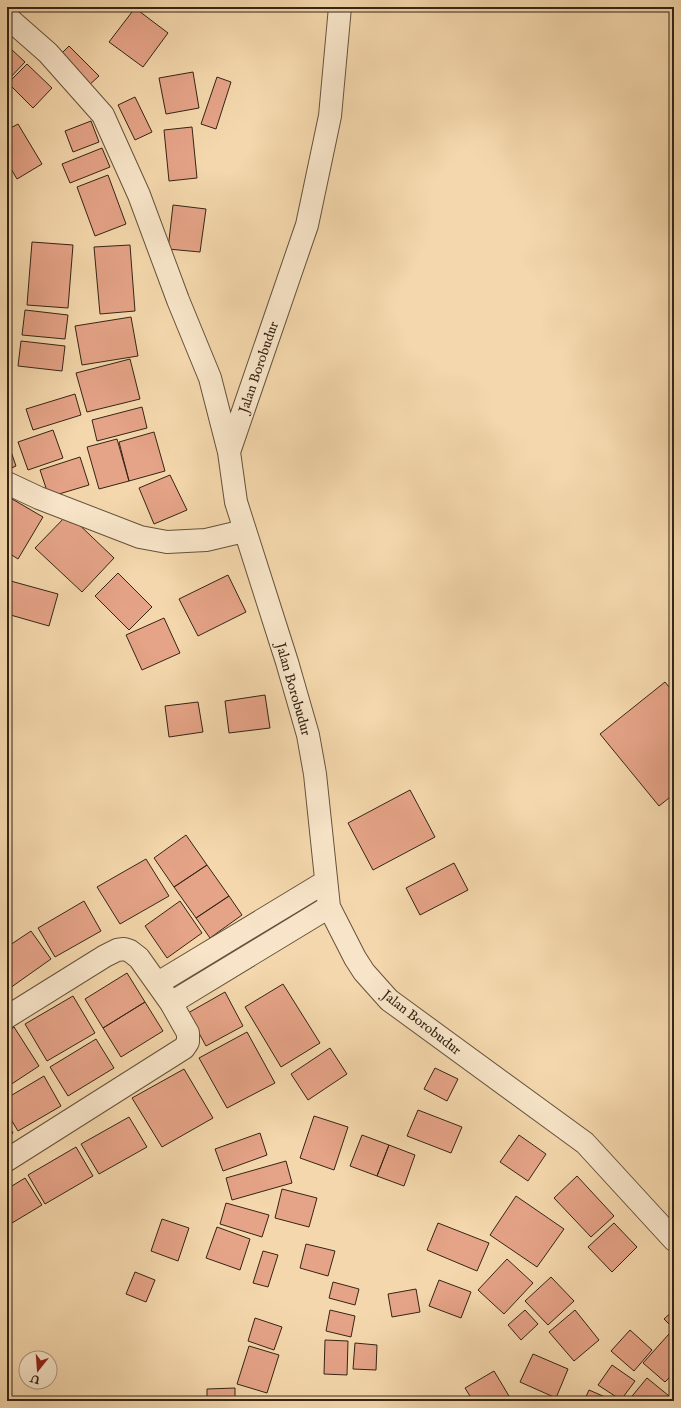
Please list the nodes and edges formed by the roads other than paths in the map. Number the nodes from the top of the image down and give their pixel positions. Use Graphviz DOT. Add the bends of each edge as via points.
graph roads {
  1 [pos="340,7"];
  2 [pos="7,17"];
  3 [pos="229,452"];
  4 [pos="7,483"];
  5 [pos="244,531"];
  6 [pos="326,882"];
  7 [pos="329,907"];
  8 [pos="158,983"];
  9 [pos="171,1003"];
  10 [pos="7,1018"];
  11 [pos="7,1160"];
  12 [pos="674,1240"];
  1 -- 3 [label="street, Jalan Borobudur" via="330,116 307,225"];
  2 -- 3 [label="street" via="48,53 103,115 140,194 178,300 210,378"];
  3 -- 5 [label="street, Jalan Borobudur" via="236,502"];
  4 -- 5 [label="street" via="140,537 167,542 206,540"];
  5 -- 6 [label="street, Jalan Borobudur" via="308,735 316,774"];
  6 -- 7 [label="street, Jalan Borobudur"];
  6 -- 8 [label="street"];
  7 -- 9 [label="street"];
  7 -- 12 [label="street, Jalan Borobudur" via="364,972 389,1000 584,1143"];
  8 -- 9 [label="street"];
  8 -- 10 [label="street" via="139,958 130,951 117,950"];
  9 -- 11 [label="street" via="188,1033 188,1042 184,1048"];
}
